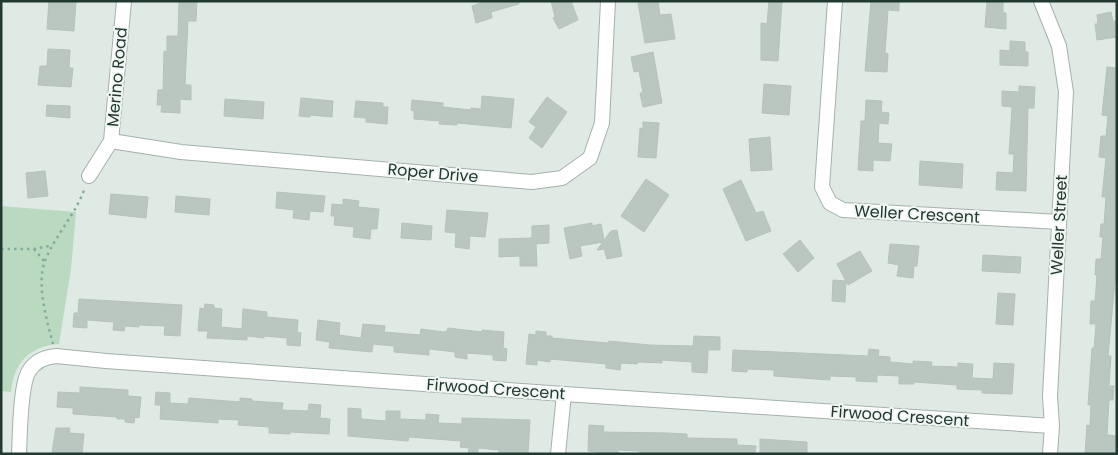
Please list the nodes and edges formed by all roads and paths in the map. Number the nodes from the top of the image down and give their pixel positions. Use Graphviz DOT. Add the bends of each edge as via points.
graph roads {
  1 [pos="124,1"];
  2 [pos="608,1"];
  3 [pos="835,1"];
  4 [pos="1041,1"];
  5 [pos="111,142"];
  6 [pos="89,176"];
  7 [pos="1059,222"];
  8 [pos="53,245"];
  9 [pos="1,249"];
  10 [pos="34,249"];
  11 [pos="44,261"];
  12 [pos="56,356"];
  13 [pos="564,394"];
  14 [pos="1052,426"];
  15 [pos="19,454"];
  16 [pos="558,454"];
  17 [pos="1050,454"];
  1 -- 5 [label="street, Merino Road"];
  2 -- 5 [label="street, Roper Drive" via="602,124 590,158 562,178 532,182 181,152"];
  3 -- 7 [label="street, Weller Crescent" via="822,187 830,203 843,210"];
  4 -- 7 [label="street, Weller Street" via="1059,46 1066,92"];
  5 -- 6 [label="street, Merino Road"];
  6 -- 8 [label="path" via="84,192"];
  7 -- 14 [label="street, Weller Street" via="1050,396"];
  8 -- 10 [label="path"];
  8 -- 11 [label="path"];
  9 -- 10 [label="path"];
  10 -- 11 [label="path"];
  11 -- 12 [label="path" via="42,287 45,312"];
  12 -- 13 [label="street, Firwood Crescent"];
  12 -- 15 [label="street, Firwood Crescent" via="35,363 26,377"];
  13 -- 14 [label="street, Firwood Crescent"];
  13 -- 16 [label="street"];
  14 -- 17 [label="street, Weller Street"];
}
